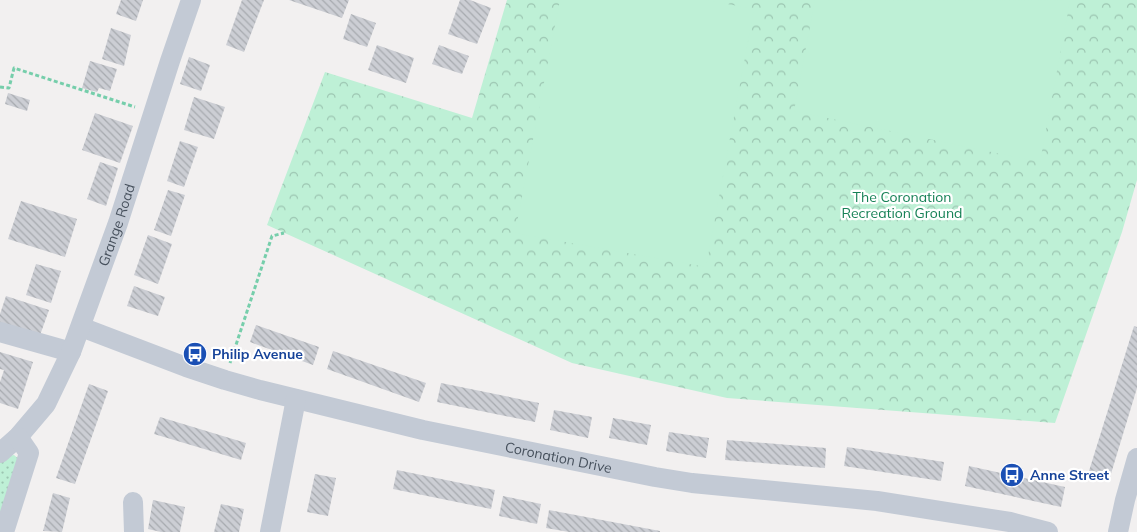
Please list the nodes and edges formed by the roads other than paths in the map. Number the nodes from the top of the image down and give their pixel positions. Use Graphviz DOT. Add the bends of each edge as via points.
graph roads {
  1 [pos="191,0"];
  2 [pos="81,327"];
  3 [pos="0,332"];
  4 [pos="70,352"];
  5 [pos="296,399"];
  6 [pos="18,437"];
  7 [pos="0,453"];
  8 [pos="1137,458"];
  9 [pos="133,502"];
  10 [pos="1009,527"];
  11 [pos="4,532"];
  12 [pos="134,532"];
  13 [pos="270,532"];
  14 [pos="1048,532"];
  15 [pos="1118,532"];
  1 -- 2 [label="street, Grange Road"];
  2 -- 4 [label="street, Grange Road"];
  2 -- 5 [label="street, Coronation Drive" via="224,380"];
  3 -- 4 [label="street"];
  4 -- 6 [label="street, Grange Road" via="46,404"];
  5 -- 10 [label="street, Coronation Drive" via="423,430 655,477 840,496"];
  5 -- 13 [label="street"];
  6 -- 7 [label="street, Grange Road"];
  6 -- 11 [label="street" via="29,454"];
  8 -- 15 [label="street"];
  9 -- 12 [label="street"];
  10 -- 14 [label="street, Coronation Drive"];
}
